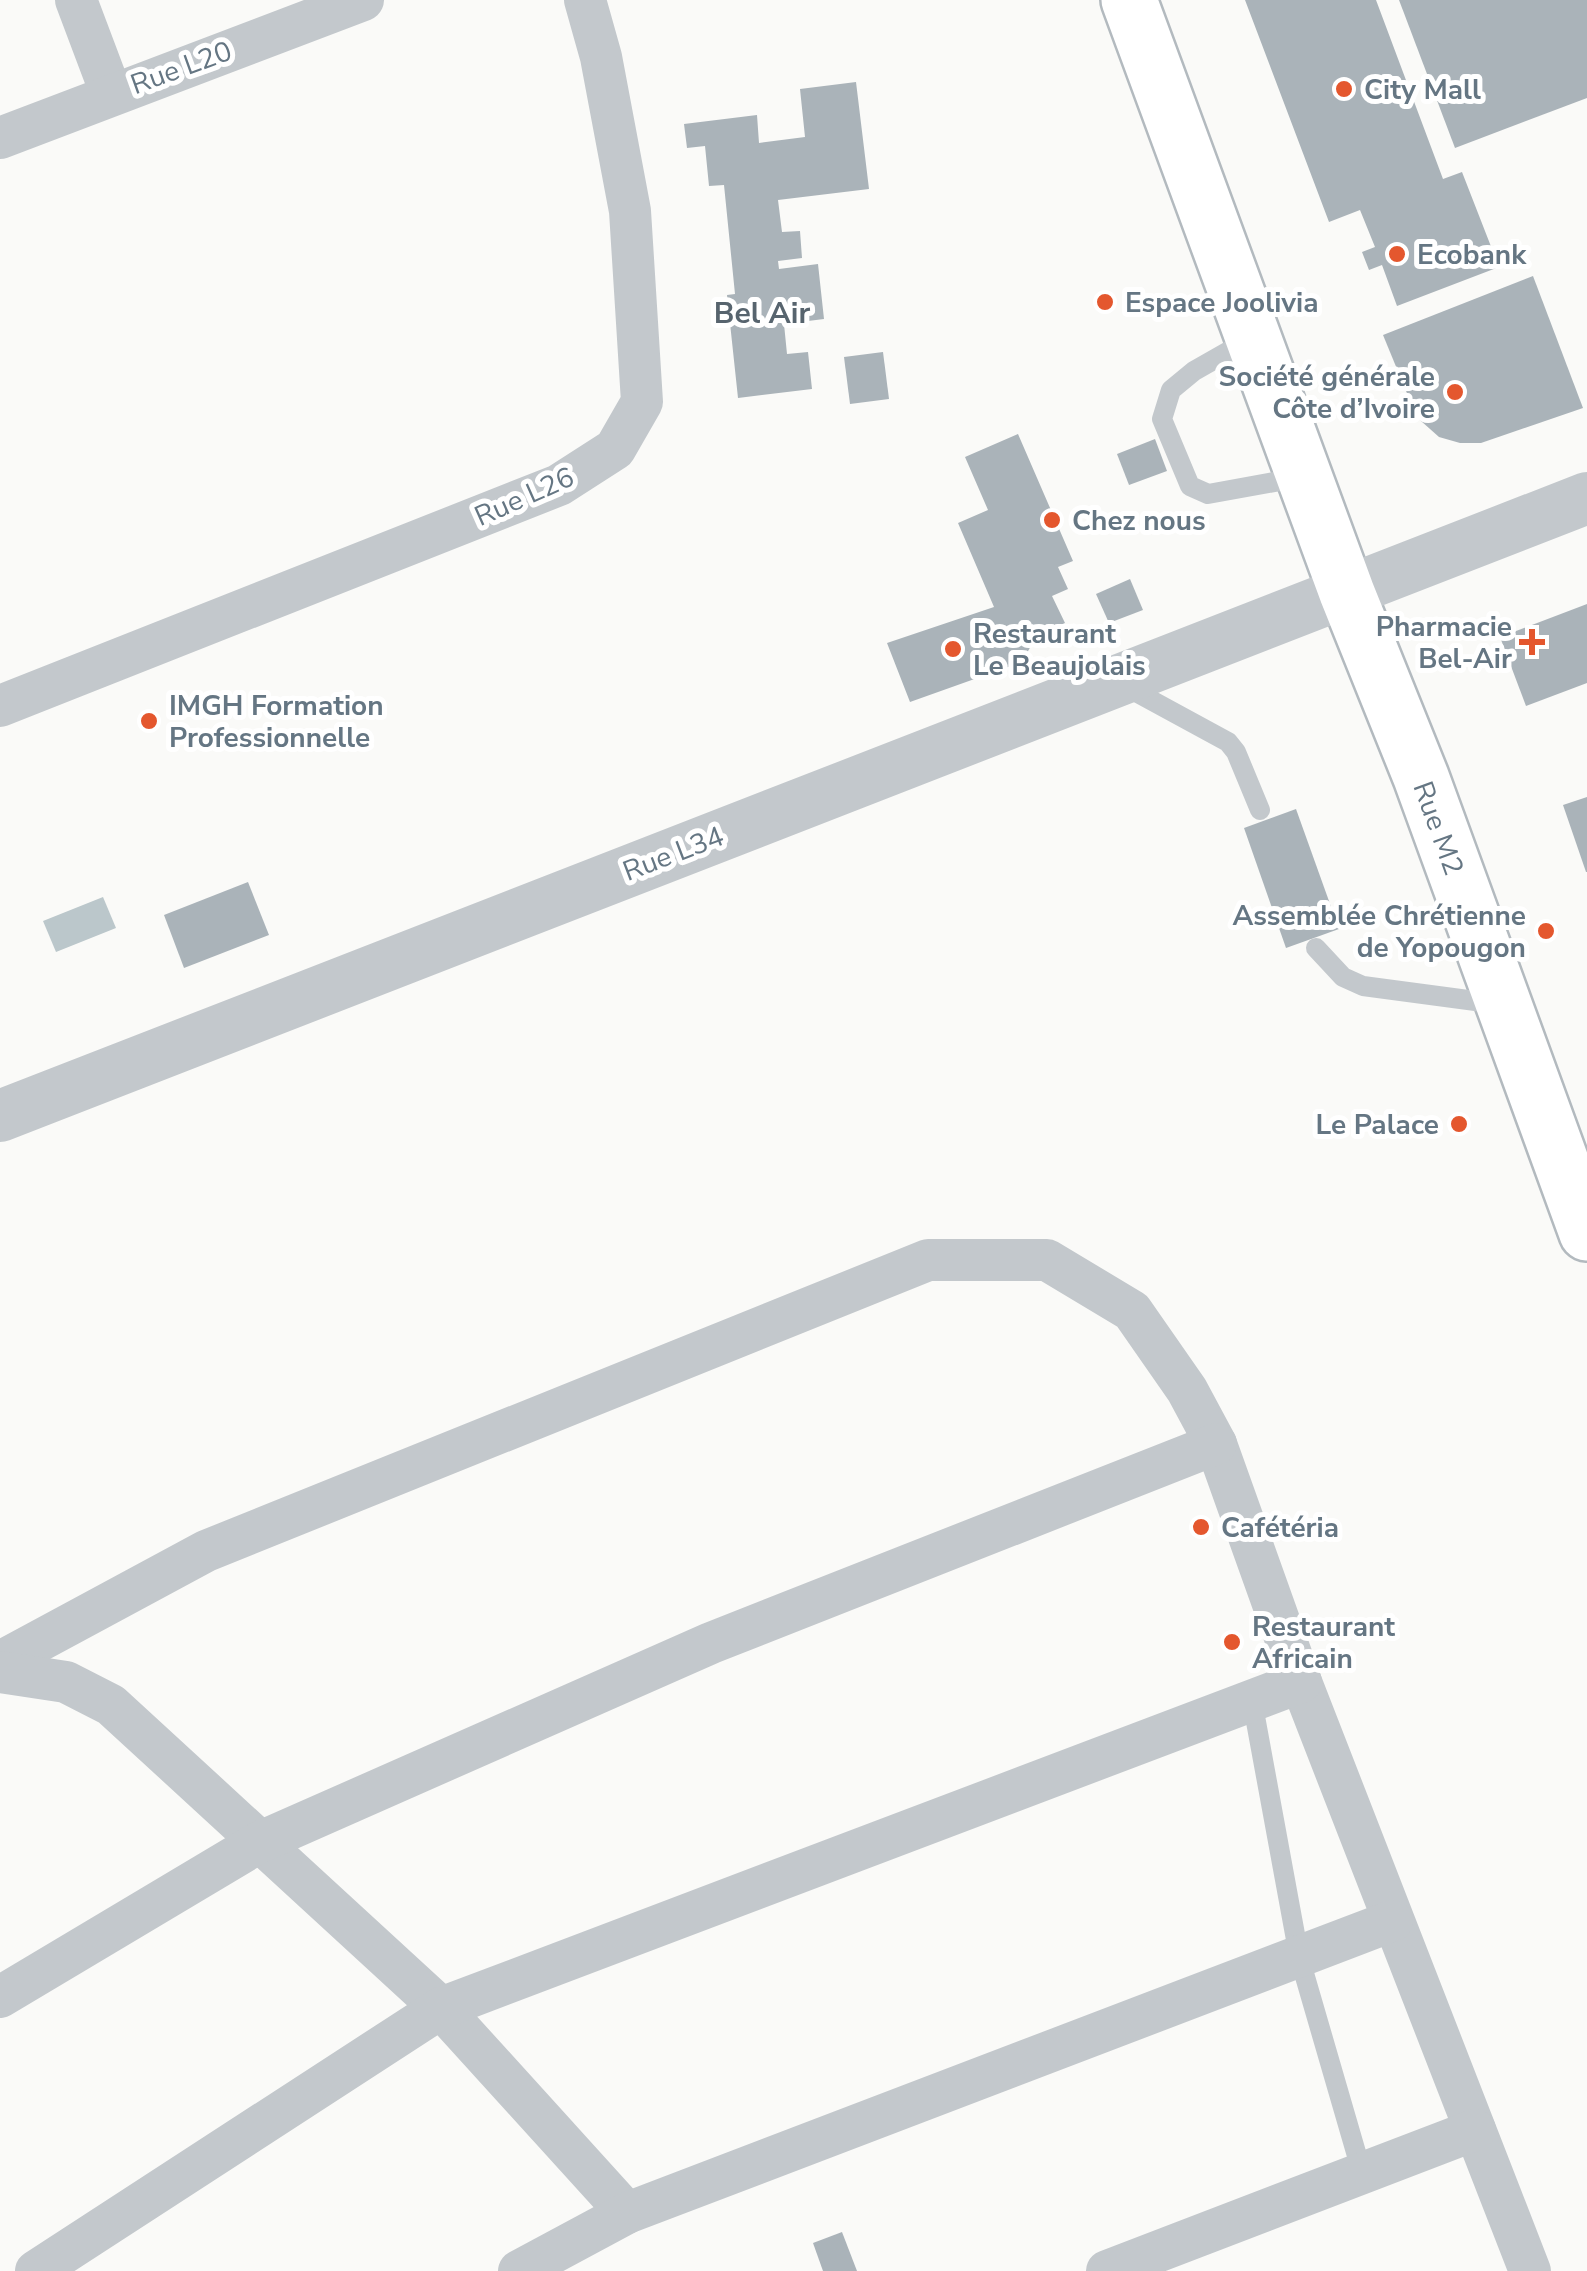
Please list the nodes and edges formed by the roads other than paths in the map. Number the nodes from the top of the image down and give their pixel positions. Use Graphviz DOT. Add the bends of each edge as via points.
graph roads {
  1 [pos="76,0"];
  2 [pos="363,0"];
  3 [pos="585,0"];
  4 [pos="1129,0"];
  5 [pos="111,93"];
  6 [pos="0,138"];
  7 [pos="1253,337"];
  8 [pos="1304,476"];
  9 [pos="1587,498"];
  10 [pos="1347,593"];
  11 [pos="1114,680"];
  12 [pos="0,706"];
  13 [pos="1260,810"];
  14 [pos="1316,948"];
  15 [pos="1502,1004"];
  16 [pos="0,1116"];
  17 [pos="1587,1233"];
  18 [pos="1216,1444"];
  19 [pos="0,1662"];
  20 [pos="0,1672"];
  21 [pos="1301,1682"];
  22 [pos="1252,1700"];
  23 [pos="258,1843"];
  24 [pos="1392,1921"];
  25 [pos="1300,1956"];
  26 [pos="0,1997"];
  27 [pos="441,2008"];
  28 [pos="1475,2130"];
  29 [pos="1362,2173"];
  30 [pos="626,2213"];
  31 [pos="36,2271"];
  32 [pos="519,2271"];
  33 [pos="1107,2271"];
  34 [pos="1530,2271"];
  1 -- 5 [label="street"];
  2 -- 5 [label="street, Rue L20"];
  3 -- 12 [label="street, Rue L26" via="632,230 642,402 615,450 559,485"];
  4 -- 7 [label="main road, Rue M2"];
  5 -- 6 [label="street, Rue L20"];
  7 -- 8 [label="main road, Rue M2"];
  7 -- 8 [label="lane" via="1171,390 1162,419 1190,486 1208,494"];
  8 -- 10 [label="main road, Rue M2"];
  9 -- 10 [label="street, Rue L34"];
  10 -- 11 [label="street, Rue L34"];
  10 -- 15 [label="main road, Rue M2"];
  11 -- 13 [label="lane" via="1228,742"];
  11 -- 16 [label="street, Rue L34"];
  14 -- 15 [label="lane" via="1342,976 1363,986"];
  15 -- 17 [label="main road, Rue M2"];
  18 -- 19 [label="street" via="1132,1311 1047,1260 928,1260 206,1552"];
  18 -- 21 [label="street"];
  18 -- 23 [label="street" via="710,1643"];
  20 -- 23 [label="street" via="66,1682 111,1705"];
  21 -- 22 [label="street"];
  21 -- 24 [label="street"];
  22 -- 25 [label="lane"];
  22 -- 27 [label="street"];
  23 -- 26 [label="street"];
  23 -- 27 [label="street"];
  24 -- 25 [label="street"];
  24 -- 28 [label="street"];
  25 -- 29 [label="lane"];
  25 -- 30 [label="street"];
  27 -- 30 [label="street"];
  27 -- 31 [label="street"];
  28 -- 29 [label="street"];
  28 -- 34 [label="street"];
  29 -- 33 [label="street"];
  30 -- 32 [label="street"];
}
